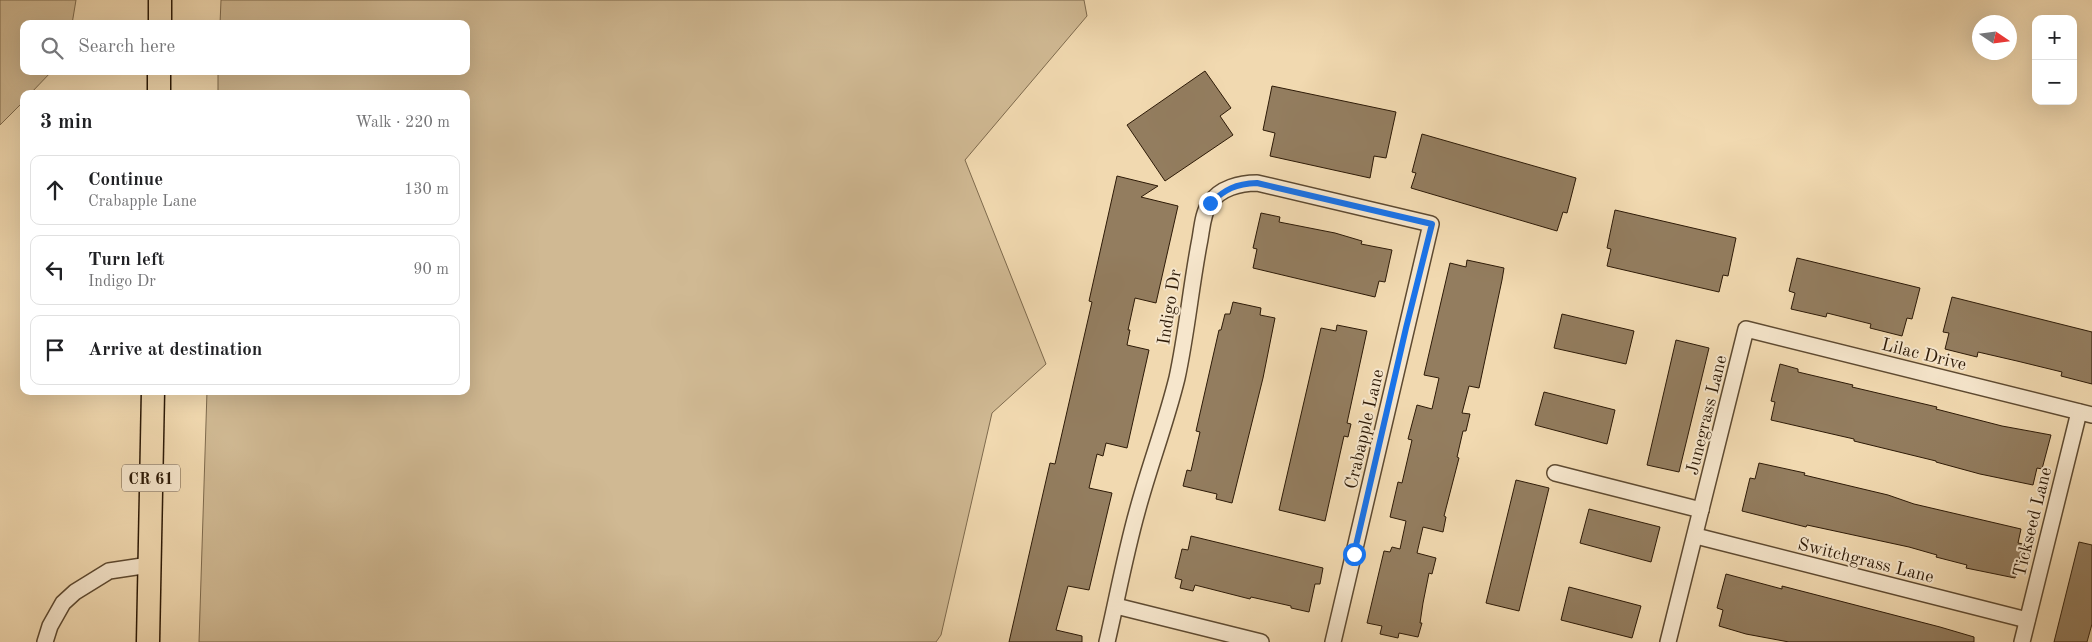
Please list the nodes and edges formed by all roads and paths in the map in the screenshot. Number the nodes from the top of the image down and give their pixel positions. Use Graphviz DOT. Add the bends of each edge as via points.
graph roads {
  1 [pos="160,0"];
  2 [pos="160,20"];
  3 [pos="159,75"];
  4 [pos="158,90"];
  5 [pos="1432,224"];
  6 [pos="1746,329"];
  7 [pos="153,395"];
  8 [pos="2085,413"];
  9 [pos="1555,473"];
  10 [pos="1701,510"];
  11 [pos="1696,536"];
  12 [pos="149,565"];
  13 [pos="1116,606"];
  14 [pos="2027,620"];
  15 [pos="46,642"];
  16 [pos="148,642"];
  17 [pos="1107,642"];
  18 [pos="1261,642"];
  19 [pos="1333,642"];
  20 [pos="1668,642"];
  21 [pos="2022,642"];
  1 -- 2 [label="main road"];
  3 -- 4 [label="main road"];
  5 -- 13 [label="street, Indigo Dr" via="1257,183 1240,184 1224,191 1210,203 1193,272 1177,377 1136,515"];
  5 -- 19 [label="street, Crabapple Lane"];
  6 -- 8 [label="street, Lilac Drive"];
  6 -- 10 [label="street, Junegrass Lane"];
  7 -- 12 [label="main road, CR 61"];
  8 -- 14 [label="street, Tickseed Lane"];
  9 -- 10 [label="street"];
  10 -- 11 [label="street, Junegrass Lane"];
  11 -- 14 [label="street, Switchgrass Lane"];
  11 -- 20 [label="street, Junegrass Lane"];
  12 -- 15 [label="street" via="109,571 75,592 63,603 50,626"];
  12 -- 16 [label="main road, CR 61"];
  13 -- 17 [label="street, Indigo Dr"];
  13 -- 18 [label="street"];
  14 -- 21 [label="street, Tickseed Lane"];
}
